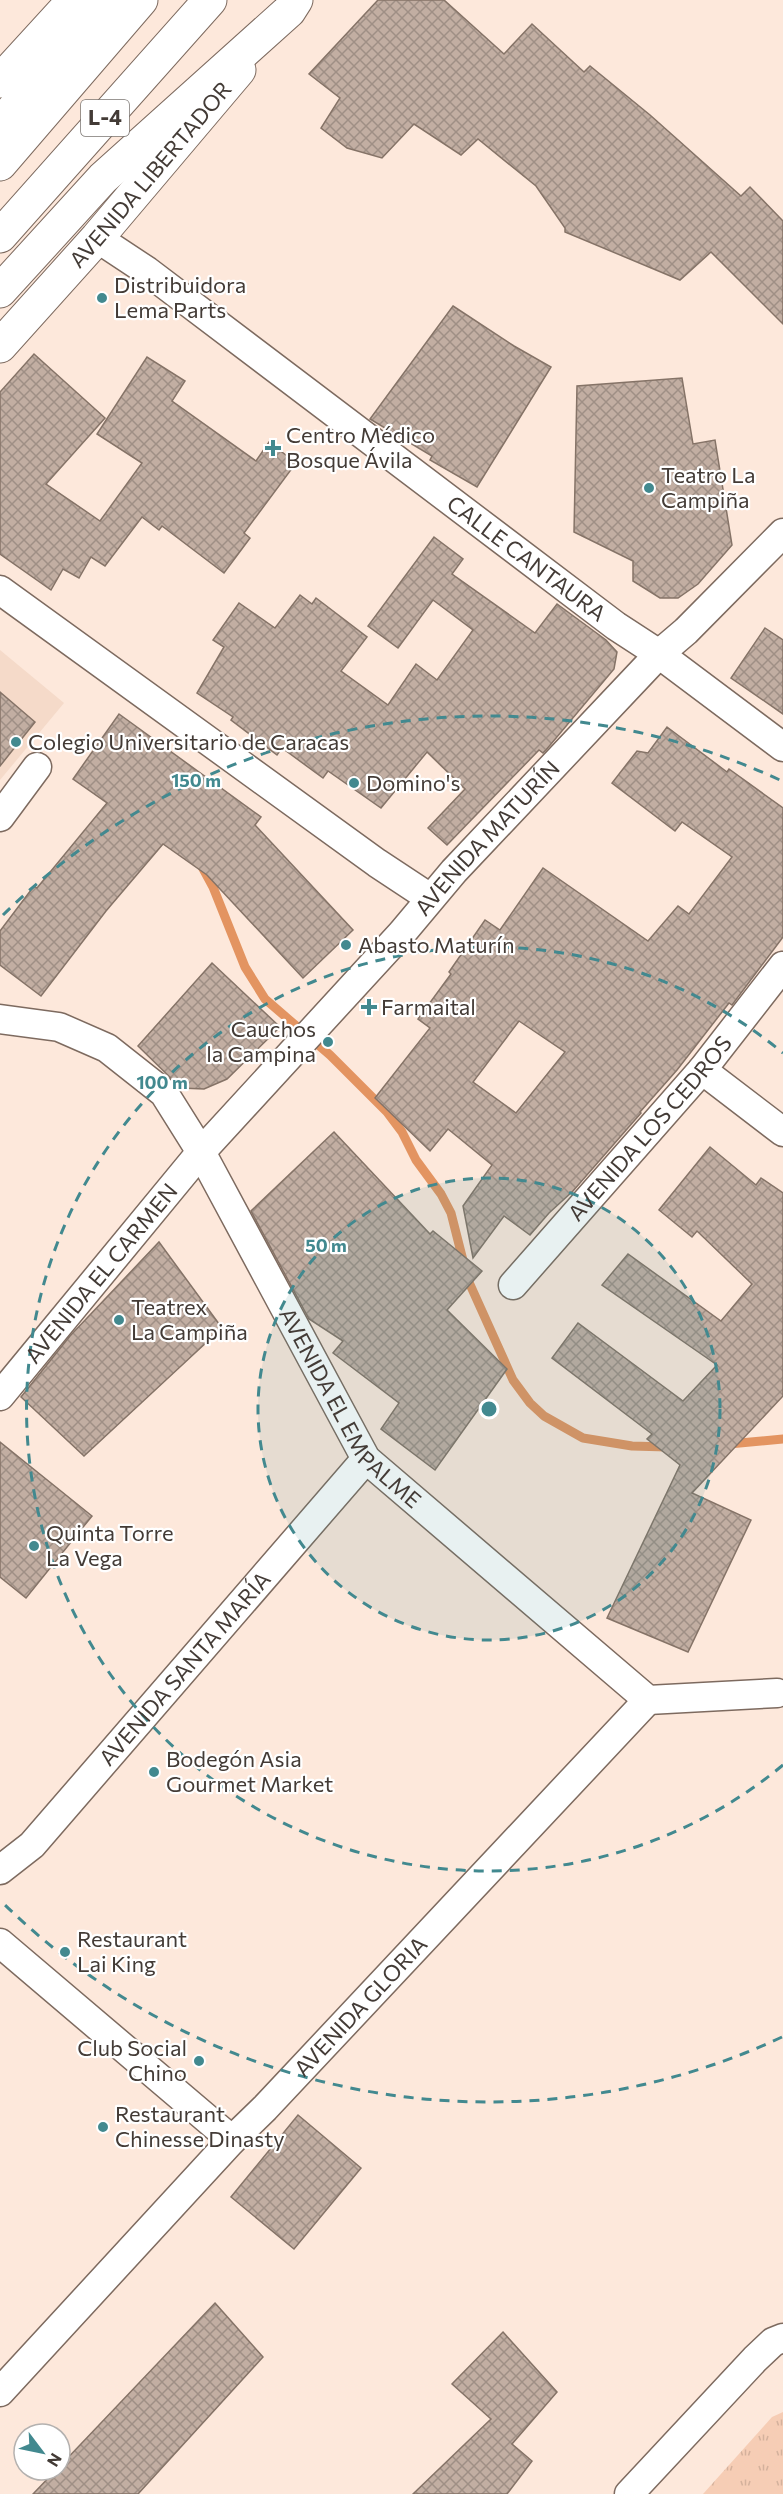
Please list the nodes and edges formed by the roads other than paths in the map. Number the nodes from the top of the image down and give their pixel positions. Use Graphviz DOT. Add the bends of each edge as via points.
graph roads {
  1 [pos="74,0"];
  2 [pos="106,0"];
  3 [pos="141,0"];
  4 [pos="210,0"];
  5 [pos="294,4"];
  6 [pos="0,81"];
  7 [pos="0,125"];
  8 [pos="0,164"];
  9 [pos="0,236"];
  10 [pos="97,238"];
  11 [pos="0,291"];
  12 [pos="0,346"];
  13 [pos="783,533"];
  14 [pos="0,590"];
  15 [pos="659,654"];
  16 [pos="783,747"];
  17 [pos="37,767"];
  18 [pos="0,817"];
  19 [pos="430,898"];
  20 [pos="783,966"];
  21 [pos="0,1019"];
  22 [pos="702,1070"];
  23 [pos="783,1132"];
  24 [pos="201,1152"];
  25 [pos="513,1285"];
  26 [pos="0,1395"];
  27 [pos="366,1459"];
  28 [pos="777,1693"];
  29 [pos="648,1700"];
  30 [pos="0,1870"];
  31 [pos="0,1943"];
  32 [pos="232,2139"];
  33 [pos="783,2338"];
  34 [pos="0,2392"];
  35 [pos="629,2494"];
  1 -- 6 [label="main road"];
  2 -- 7 [label="main road"];
  3 -- 8 [label="main road, L-4"];
  4 -- 9 [label="main road, L-4"];
  5 -- 10 [label="main road, AVENIDA LIBERTADOR / L-4"];
  5 -- 11 [label="main road, L-4" via="103,178"];
  10 -- 12 [label="main road, AVENIDA LIBERTADOR / L-4"];
  10 -- 15 [label="street, CALLE CANTAURA" via="147,271 616,626"];
  13 -- 15 [label="street, AVENIDA MATURÍN"];
  14 -- 19 [label="street"];
  15 -- 16 [label="street, CALLE CANTAURA"];
  15 -- 19 [label="street, AVENIDA MATURÍN"];
  17 -- 18 [label="street"];
  19 -- 24 [label="street, AVENIDA MATURÍN"];
  20 -- 22 [label="street, AVENIDA LOS CEDROS"];
  21 -- 24 [label="street, AVENIDA EL EMPALME" via="59,1027 107,1048 164,1094"];
  22 -- 23 [label="street"];
  22 -- 25 [label="street, AVENIDA LOS CEDROS"];
  24 -- 26 [label="street, AVENIDA EL CARMEN"];
  24 -- 27 [label="street, AVENIDA EL EMPALME"];
  27 -- 29 [label="street, AVENIDA EL EMPALME"];
  27 -- 30 [label="street, AVENIDA SANTA MARÍA" via="32,1845"];
  28 -- 29 [label="street"];
  29 -- 32 [label="street, AVENIDA GLORIA"];
  31 -- 32 [label="street"];
  32 -- 34 [label="street, AVENIDA GLORIA"];
  33 -- 35 [label="street" via="754,2359"];
}
